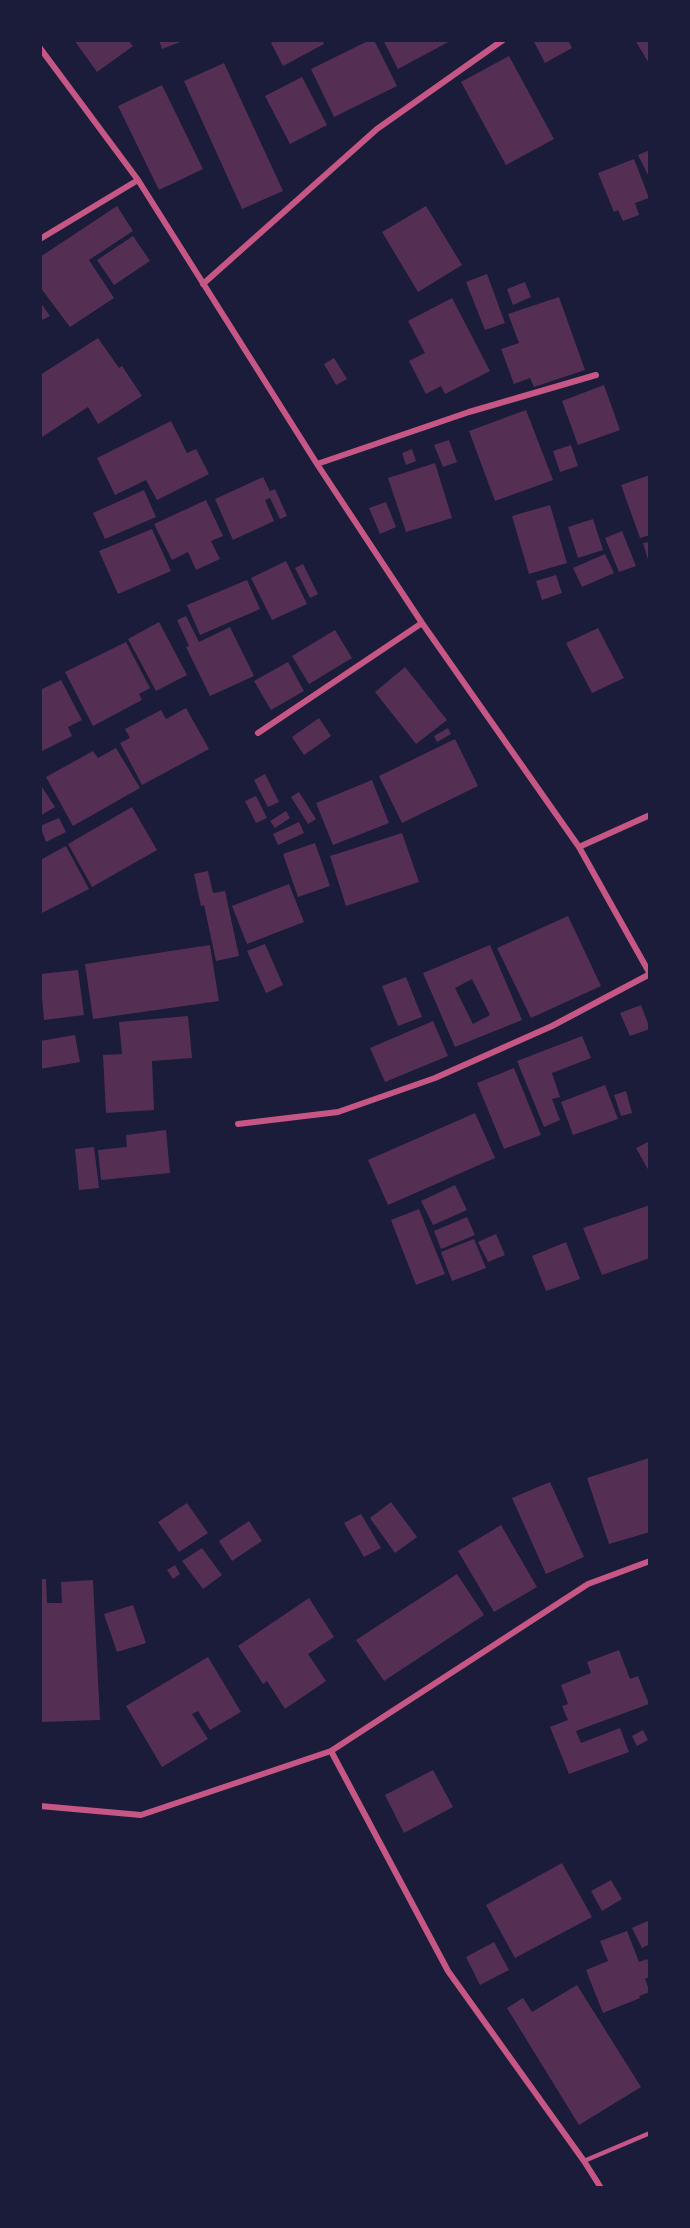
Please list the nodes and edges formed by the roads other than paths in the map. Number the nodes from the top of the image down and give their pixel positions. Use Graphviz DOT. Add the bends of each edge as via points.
graph roads {
  1 [pos="503,40"];
  2 [pos="40,48"];
  3 [pos="138,180"];
  4 [pos="40,239"];
  5 [pos="203,284"];
  6 [pos="596,375"];
  7 [pos="317,464"];
  8 [pos="422,623"];
  9 [pos="258,733"];
  10 [pos="650,815"];
  11 [pos="579,848"];
  12 [pos="650,974"];
  13 [pos="238,1124"];
  14 [pos="650,1561"];
  15 [pos="331,1750"];
  16 [pos="40,1806"];
  17 [pos="650,2133"];
  18 [pos="584,2161"];
  19 [pos="601,2187"];
  1 -- 5 [label="street" via="377,129"];
  2 -- 3 [label="street"];
  3 -- 4 [label="street"];
  3 -- 5 [label="street"];
  5 -- 7 [label="street"];
  6 -- 7 [label="street" via="469,412"];
  7 -- 8 [label="street"];
  8 -- 9 [label="street"];
  8 -- 11 [label="street"];
  10 -- 11 [label="street"];
  11 -- 12 [label="street"];
  12 -- 13 [label="street" via="552,1026 435,1078 338,1112"];
  14 -- 15 [label="street" via="588,1584"];
  15 -- 16 [label="street" via="141,1815"];
  15 -- 18 [label="street" via="448,1971"];
  17 -- 18 [label="lane"];
  18 -- 19 [label="street"];
}
